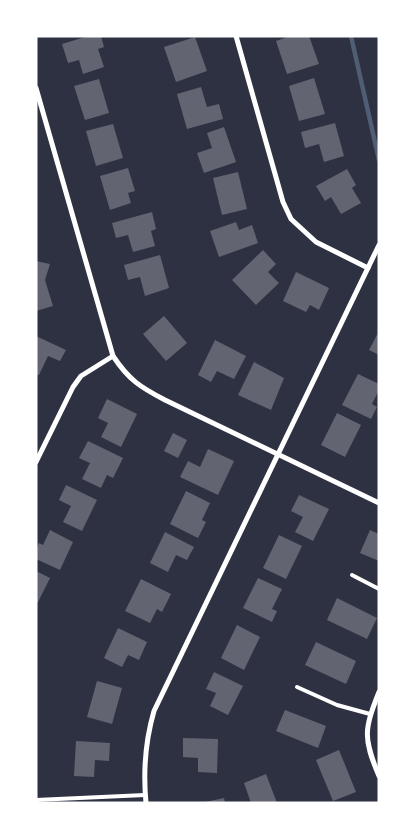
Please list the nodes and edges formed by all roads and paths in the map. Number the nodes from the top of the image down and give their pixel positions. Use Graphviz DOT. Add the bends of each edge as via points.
graph roads {
  1 [pos="236,36"];
  2 [pos="36,88"];
  3 [pos="379,245"];
  4 [pos="368,268"];
  5 [pos="112,356"];
  6 [pos="278,454"];
  7 [pos="36,462"];
  8 [pos="379,503"];
  9 [pos="352,576"];
  10 [pos="379,589"];
  11 [pos="297,686"];
  12 [pos="379,692"];
  13 [pos="379,711"];
  14 [pos="371,712"];
  15 [pos="379,776"];
  16 [pos="145,795"];
  17 [pos="36,800"];
  18 [pos="146,803"];
  1 -- 4 [label="street" via="283,202 291,219 316,242"];
  2 -- 5 [label="street"];
  3 -- 4 [label="street"];
  4 -- 6 [label="street"];
  5 -- 6 [label="street" via="126,376 139,387"];
  5 -- 7 [label="street" via="72,386"];
  6 -- 8 [label="street"];
  6 -- 16 [label="street" via="154,711 144,759"];
  9 -- 10 [label="lane"];
  11 -- 14 [label="lane" via="337,705"];
  12 -- 14 [label="street"];
  13 -- 14 [label="lane"];
  14 -- 15 [label="street" via="366,733 368,749"];
  16 -- 17 [label="lane"];
  16 -- 18 [label="street"];
}
